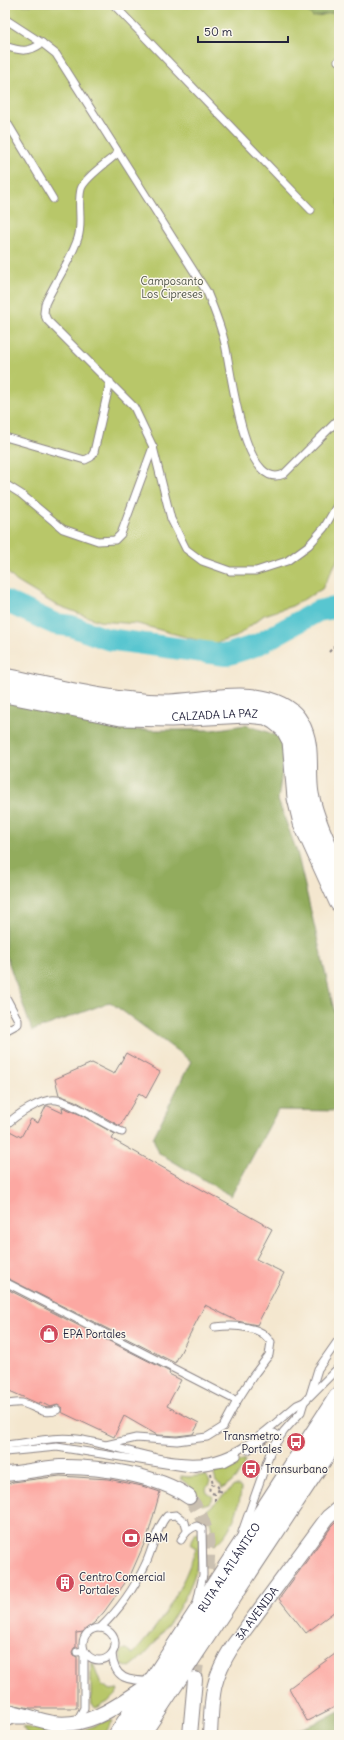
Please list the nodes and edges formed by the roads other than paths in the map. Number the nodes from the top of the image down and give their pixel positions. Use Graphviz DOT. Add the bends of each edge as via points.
graph roads {
  1 [pos="114,5"];
  2 [pos="5,19"];
  3 [pos="42,42"];
  4 [pos="5,46"];
  5 [pos="5,119"];
  6 [pos="118,153"];
  7 [pos="53,199"];
  8 [pos="311,210"];
  9 [pos="110,382"];
  10 [pos="339,419"];
  11 [pos="5,437"];
  12 [pos="153,447"];
  13 [pos="5,484"];
  14 [pos="339,502"];
  15 [pos="5,678"];
  16 [pos="5,693"];
  17 [pos="339,870"];
  18 [pos="339,902"];
  19 [pos="6,998"];
  20 [pos="5,1031"];
  21 [pos="5,1126"];
  22 [pos="122,1132"];
  23 [pos="5,1282"];
  24 [pos="215,1327"];
  25 [pos="339,1339"];
  26 [pos="339,1367"];
  27 [pos="310,1396"];
  28 [pos="339,1399"];
  29 [pos="238,1401"];
  30 [pos="304,1402"];
  31 [pos="5,1404"];
  32 [pos="56,1410"];
  33 [pos="339,1431"];
  34 [pos="278,1440"];
  35 [pos="5,1445"];
  36 [pos="106,1445"];
  37 [pos="5,1452"];
  38 [pos="5,1474"];
  39 [pos="189,1497"];
  40 [pos="339,1508"];
  41 [pos="187,1530"];
  42 [pos="181,1540"];
  43 [pos="228,1568"];
  44 [pos="194,1622"];
  45 [pos="100,1628"];
  46 [pos="81,1652"];
  47 [pos="112,1654"];
  48 [pos="195,1679"];
  49 [pos="155,1681"];
  50 [pos="5,1710"];
  51 [pos="46,1721"];
  52 [pos="5,1723"];
  53 [pos="76,1723"];
  54 [pos="120,1735"];
  55 [pos="138,1735"];
  56 [pos="190,1735"];
  57 [pos="210,1735"];
  1 -- 8 [label="lane"];
  2 -- 3 [label="lane"];
  3 -- 4 [label="lane" via="34,49 18,50"];
  3 -- 6 [label="lane" via="56,54"];
  5 -- 7 [label="lane"];
  6 -- 9 [label="lane" via="92,175 82,188 78,237 69,260 45,304 44,312 47,320"];
  6 -- 10 [label="lane" via="207,292 225,343 241,427 248,448 258,464 269,475 278,477 284,474"];
  9 -- 11 [label="lane" via="94,452 86,460"];
  9 -- 12 [label="lane" via="134,407"];
  12 -- 13 [label="lane" via="121,534 115,540 98,541 63,529"];
  12 -- 14 [label="lane" via="171,519 186,549 202,561 230,571 256,571 287,561 309,545 324,528"];
  15 -- 17 [label="main road, CALZADA LA PAZ" via="126,702 165,704 249,698 274,703 284,708 296,718 306,739 310,801"];
  16 -- 18 [label="main road, CALZADA LA PAZ" via="121,716 171,717 246,713 266,715 275,720 285,728 292,741 303,823"];
  19 -- 20 [label="lane" via="18,1024"];
  21 -- 22 [label="lane" via="13,1118 40,1103 56,1100"];
  23 -- 29 [label="lane"];
  24 -- 29 [label="lane" via="243,1327 262,1333 271,1342 269,1355"];
  25 -- 27 [label="lane" via="318,1369"];
  26 -- 27 [label="lane"];
  27 -- 30 [label="lane"];
  28 -- 43 [label="highway, RUTA AL ATLÁNTICO"];
  29 -- 36 [label="lane" via="223,1427 207,1437 177,1441 136,1438"];
  30 -- 34 [label="lane" via="301,1412"];
  30 -- 36 [label="lane" via="246,1447 222,1458 205,1462 174,1460"];
  31 -- 32 [label="lane" via="21,1403 39,1411"];
  33 -- 55 [label="highway, RUTA AL ATLÁNTICO"];
  34 -- 37 [label="lane" via="274,1433 269,1434 248,1450 224,1463 191,1468 62,1447"];
  34 -- 43 [label="lane" via="270,1450"];
  35 -- 36 [label="lane" via="58,1438"];
  38 -- 39 [label="street" via="60,1467 115,1472 166,1484"];
  40 -- 57 [label="street, 3A AVENIDA" via="328,1518 222,1663 213,1689"];
  41 -- 42 [label="lane"];
  41 -- 44 [label="lane" via="197,1526 202,1529 204,1536 203,1574"];
  41 -- 45 [label="lane" via="185,1522 176,1515 167,1516 162,1521 137,1582"];
  43 -- 44 [label="highway, RUTA AL ATLÁNTICO"];
  44 -- 49 [label="highway, RUTA AL ATLÁNTICO"];
  45 -- 46 [label="lane" via="90,1631 80,1641"];
  45 -- 47 [label="lane" via="113,1636 116,1646"];
  46 -- 47 [label="lane" via="97,1660"];
  46 -- 53 [label="lane" via="84,1708"];
  47 -- 49 [label="lane" via="114,1666 120,1675 132,1680"];
  48 -- 56 [label="street"];
  49 -- 53 [label="street" via="111,1710"];
  49 -- 54 [label="highway, RUTA AL ATLÁNTICO"];
  50 -- 51 [label="street"];
  51 -- 52 [label="lane" via="14,1720"];
  51 -- 53 [label="street"];
}
